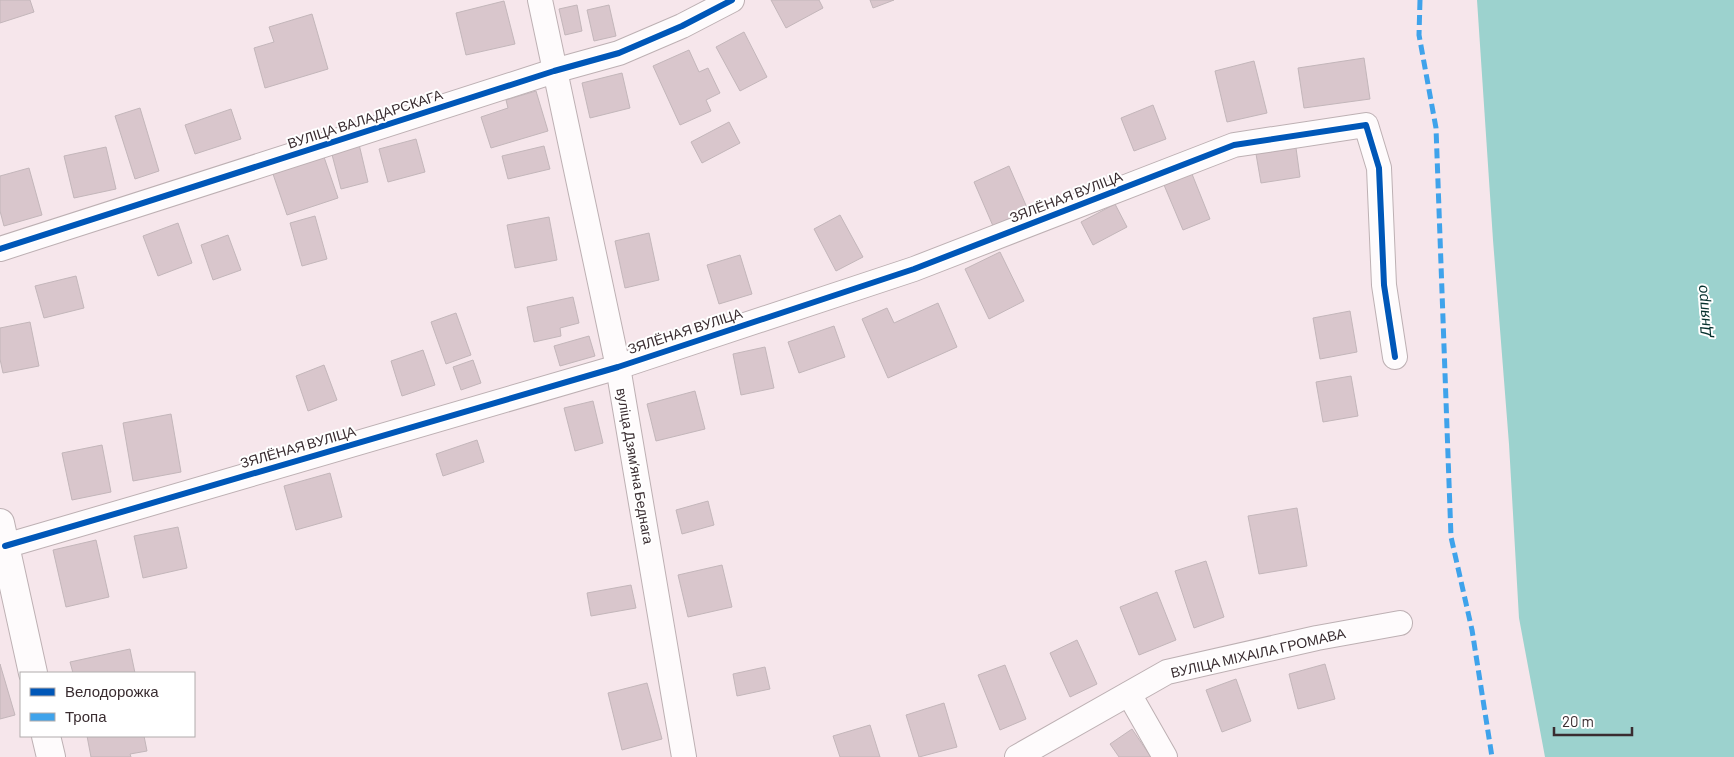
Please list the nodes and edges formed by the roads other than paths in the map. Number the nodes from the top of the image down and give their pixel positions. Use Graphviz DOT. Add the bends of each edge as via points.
graph roads {
  1 [pos="540,0"];
  2 [pos="732,0"];
  3 [pos="554,71"];
  4 [pos="0,249"];
  5 [pos="1395,357"];
  6 [pos="618,366"];
  7 [pos="2,534"];
  8 [pos="1400,623"];
  9 [pos="33,672"];
  10 [pos="1129,694"];
  11 [pos="46,737"];
  12 [pos="51,757"];
  13 [pos="684,757"];
  14 [pos="1017,757"];
  15 [pos="1165,757"];
  1 -- 3 [label="street, вуліца Дзямʼяна Беднага"];
  2 -- 3 [label="street, ВУЛІЦА ВАЛАДАРСКАГА" via="619,53"];
  3 -- 4 [label="street, ВУЛІЦА ВАЛАДАРСКАГА"];
  3 -- 6 [label="street, вуліца Дзямʼяна Беднага"];
  5 -- 6 [label="street, ЗЯЛЁНАЯ ВУЛІЦА" via="1384,285 1379,168 1366,125 1234,145 914,269"];
  6 -- 7 [label="street, ЗЯЛЁНАЯ ВУЛІЦА"];
  6 -- 13 [label="street, вуліца Дзямʼяна Беднага"];
  7 -- 9 [label="street"];
  8 -- 10 [label="street, ВУЛІЦА МІХАІЛА ГРОМАВА" via="1316,638 1167,672"];
  10 -- 14 [label="street, ВУЛІЦА МІХАІЛА ГРОМАВА"];
  10 -- 15 [label="street"];
  11 -- 12 [label="street"];
}
